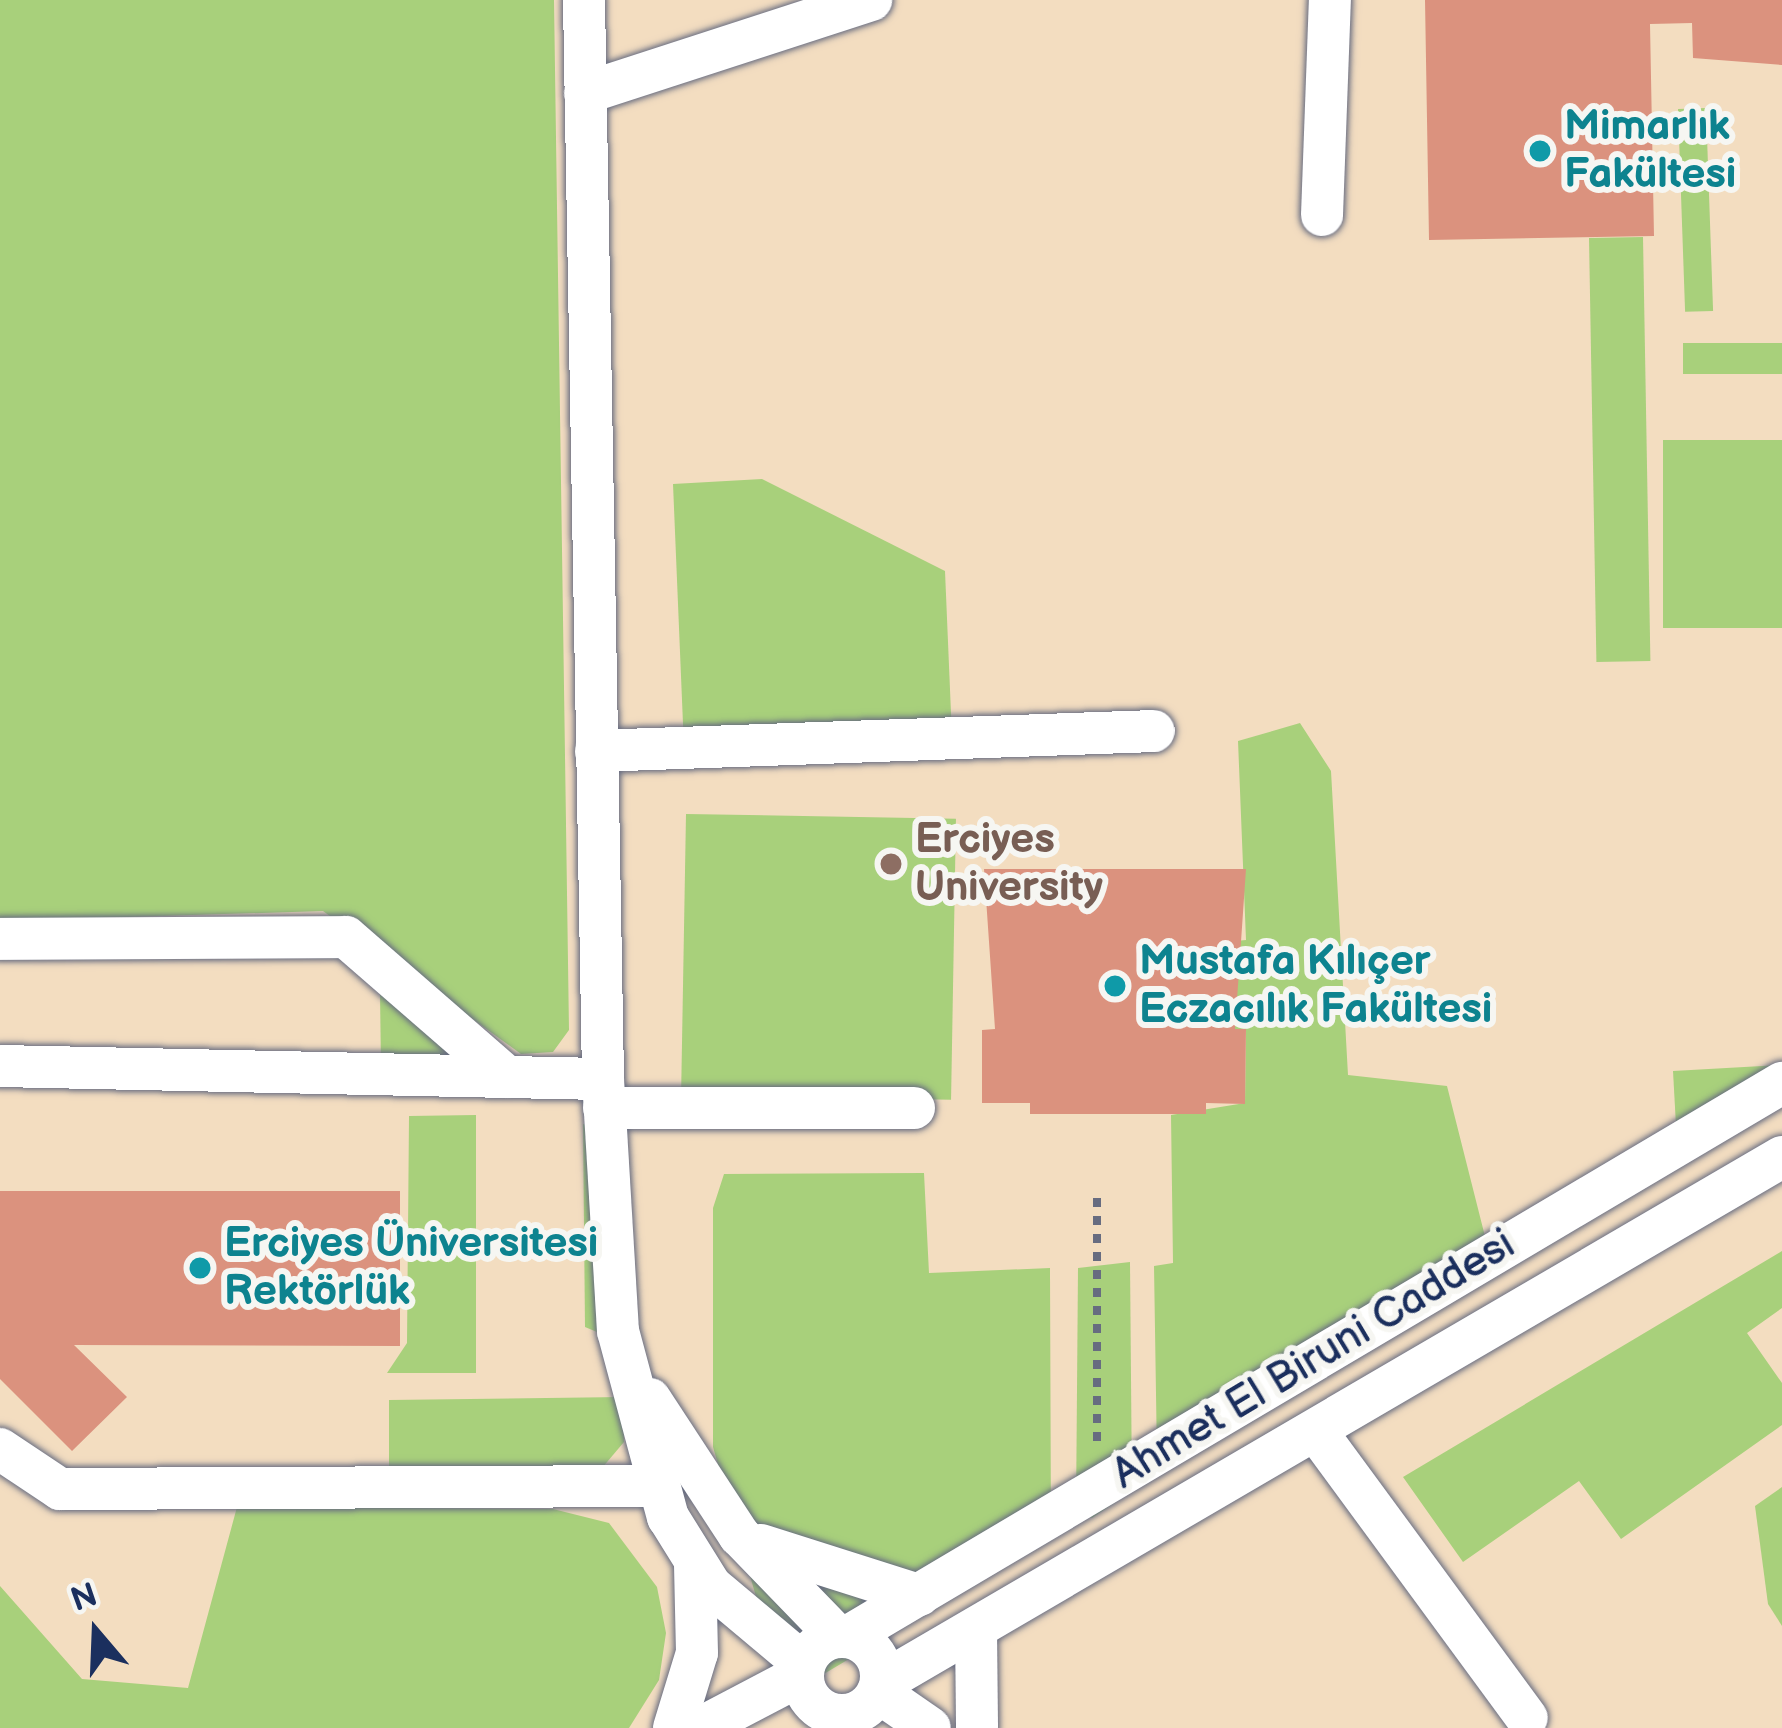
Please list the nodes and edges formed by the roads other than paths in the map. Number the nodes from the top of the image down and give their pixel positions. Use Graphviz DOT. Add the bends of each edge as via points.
graph roads {
  1 [pos="584,0"];
  2 [pos="872,0"];
  3 [pos="1330,0"];
  4 [pos="585,93"];
  5 [pos="1322,215"];
  6 [pos="1154,731"];
  7 [pos="596,751"];
  8 [pos="0,939"];
  9 [pos="0,1066"];
  10 [pos="507,1077"];
  11 [pos="1782,1083"];
  12 [pos="603,1093"];
  13 [pos="914,1108"];
  14 [pos="1782,1157"];
  15 [pos="618,1330"];
  16 [pos="1316,1431"];
  17 [pos="0,1449"];
  18 [pos="656,1486"];
  19 [pos="740,1535"];
  20 [pos="695,1563"];
  21 [pos="919,1595"];
  22 [pos="976,1629"];
  23 [pos="842,1637"];
  24 [pos="803,1669"];
  25 [pos="851,1710"];
  26 [pos="1527,1718"];
  27 [pos="674,1728"];
  28 [pos="700,1728"];
  29 [pos="930,1728"];
  30 [pos="977,1728"];
  1 -- 4 [label="street"];
  2 -- 4 [label="street"];
  3 -- 5 [label="street"];
  4 -- 7 [label="street"];
  6 -- 7 [label="street"];
  7 -- 12 [label="street"];
  8 -- 10 [label="street" via="346,937"];
  9 -- 10 [label="street"];
  10 -- 12 [label="street"];
  11 -- 21 [label="street, Ahmet El Biruni Caddesi"];
  12 -- 13 [label="street"];
  12 -- 15 [label="street"];
  14 -- 16 [label="street, Ahmet El Biruni Caddesi"];
  15 -- 18 [label="street"];
  15 -- 19 [label="street" via="670,1438"];
  16 -- 22 [label="street, Ahmet El Biruni Caddesi"];
  16 -- 26 [label="street"];
  17 -- 18 [label="street" via="60,1489"];
  18 -- 20 [label="street"];
  19 -- 21 [label="street"];
  19 -- 23 [label="street"];
  20 -- 24 [label="street" via="739,1616"];
  20 -- 27 [label="street" via="697,1653"];
  21 -- 23 [label="street, Ahmet El Biruni Caddesi"];
  22 -- 25 [label="street, Ahmet El Biruni Caddesi"];
  22 -- 30 [label="street"];
  23 -- 24 [label="street, Ahmet El Biruni Caddesi"];
  23 -- 25 [label="street" via="876,1657"];
  24 -- 25 [label="street" via="810,1700"];
  24 -- 28 [label="street"];
  25 -- 29 [label="street"];
}
